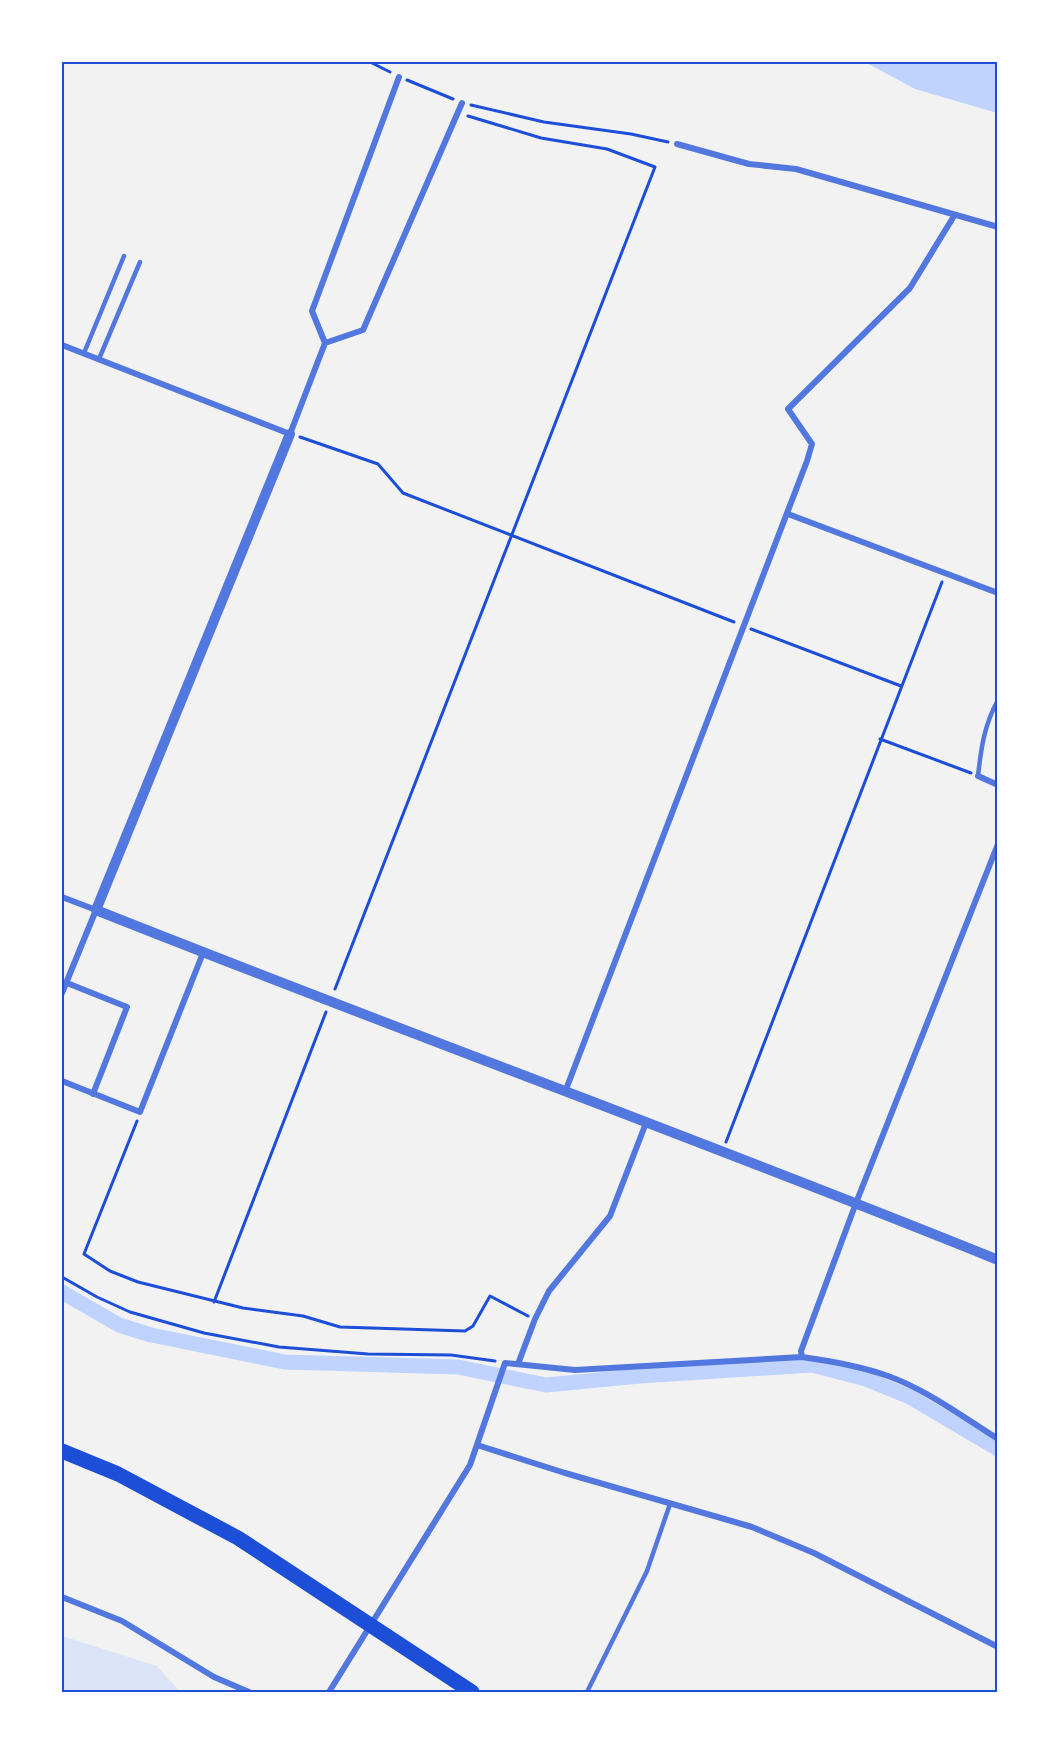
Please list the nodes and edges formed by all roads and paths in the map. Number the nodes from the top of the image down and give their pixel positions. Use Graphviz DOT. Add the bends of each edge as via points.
graph roads {
  1 [pos="370,62"];
  2 [pos="399,77"];
  3 [pos="462,103"];
  4 [pos="458,113"];
  5 [pos="677,144"];
  6 [pos="954,216"];
  7 [pos="998,227"];
  8 [pos="124,256"];
  9 [pos="140,262"];
  10 [pos="326,344"];
  11 [pos="62,345"];
  12 [pos="84,353"];
  13 [pos="99,359"];
  14 [pos="290,434"];
  15 [pos="788,514"];
  16 [pos="512,537"];
  17 [pos="945,572"];
  18 [pos="998,593"];
  19 [pos="745,626"];
  20 [pos="901,686"];
  21 [pos="998,700"];
  22 [pos="880,739"];
  23 [pos="978,776"];
  24 [pos="998,785"];
  25 [pos="998,844"];
  26 [pos="62,897"];
  27 [pos="96,910"];
  28 [pos="203,953"];
  29 [pos="67,983"];
  30 [pos="62,993"];
  31 [pos="330,1003"];
  32 [pos="62,1082"];
  33 [pos="565,1092"];
  34 [pos="93,1094"];
  35 [pos="140,1112"];
  36 [pos="646,1123"];
  37 [pos="722,1152"];
  38 [pos="856,1203"];
  39 [pos="998,1260"];
  40 [pos="62,1277"];
  41 [pos="214,1302"];
  42 [pos="535,1319"];
  43 [pos="802,1357"];
  44 [pos="506,1363"];
  45 [pos="518,1364"];
  46 [pos="998,1439"];
  47 [pos="477,1445"];
  48 [pos="62,1451"];
  49 [pos="670,1504"];
  50 [pos="62,1597"];
  51 [pos="371,1626"];
  52 [pos="998,1647"];
  53 [pos="249,1692"];
  54 [pos="329,1692"];
  55 [pos="472,1692"];
  56 [pos="587,1692"];
  1 -- 2 [label="path"];
  2 -- 3 [label="path"];
  2 -- 10 [label="street" via="312,311"];
  3 -- 4 [label="street"];
  3 -- 5 [label="path" via="544,122"];
  4 -- 10 [label="street" via="363,330"];
  4 -- 16 [label="path" via="541,138 607,149 655,167"];
  5 -- 6 [label="street" via="749,164 795,169"];
  6 -- 7 [label="street"];
  6 -- 15 [label="street" via="910,288 788,409 812,444"];
  8 -- 12 [label="lane"];
  9 -- 13 [label="lane"];
  10 -- 14 [label="street"];
  11 -- 12 [label="street"];
  12 -- 13 [label="street"];
  13 -- 14 [label="street"];
  14 -- 16 [label="path" via="378,464 403,493"];
  14 -- 27 [label="street"];
  15 -- 17 [label="street"];
  15 -- 19 [label="street"];
  16 -- 19 [label="path"];
  16 -- 31 [label="path"];
  17 -- 18 [label="street"];
  17 -- 20 [label="path"];
  19 -- 20 [label="path"];
  19 -- 33 [label="street"];
  20 -- 22 [label="path"];
  21 -- 23 [label="lane" via="981,743"];
  22 -- 23 [label="path"];
  22 -- 37 [label="path"];
  23 -- 24 [label="street"];
  25 -- 38 [label="street"];
  26 -- 27 [label="street"];
  27 -- 28 [label="street"];
  27 -- 29 [label="street"];
  28 -- 31 [label="street"];
  28 -- 35 [label="street"];
  29 -- 30 [label="street"];
  29 -- 34 [label="street" via="128,1007"];
  31 -- 33 [label="street"];
  31 -- 41 [label="path"];
  32 -- 34 [label="street"];
  33 -- 36 [label="street"];
  34 -- 35 [label="street"];
  35 -- 41 [label="path" via="84,1254 110,1271 138,1282"];
  36 -- 37 [label="street"];
  36 -- 42 [label="street" via="609,1216 549,1291"];
  37 -- 38 [label="street"];
  38 -- 39 [label="street"];
  38 -- 43 [label="street"];
  40 -- 44 [label="path" via="130,1312 279,1347 368,1354 451,1354"];
  41 -- 42 [label="path" via="303,1316 340,1327 465,1331 473,1326 490,1296"];
  42 -- 45 [label="street"];
  43 -- 45 [label="street" via="575,1370"];
  43 -- 46 [label="street" via="889,1376"];
  44 -- 45 [label="street"];
  44 -- 47 [label="street"];
  47 -- 49 [label="street"];
  47 -- 51 [label="street" via="470,1465"];
  48 -- 51 [label="highway" via="118,1474 238,1538"];
  49 -- 52 [label="street" via="752,1527 814,1553"];
  49 -- 56 [label="lane" via="647,1571"];
  50 -- 53 [label="street" via="122,1621 214,1677"];
  51 -- 54 [label="street"];
  51 -- 55 [label="highway"];
}
